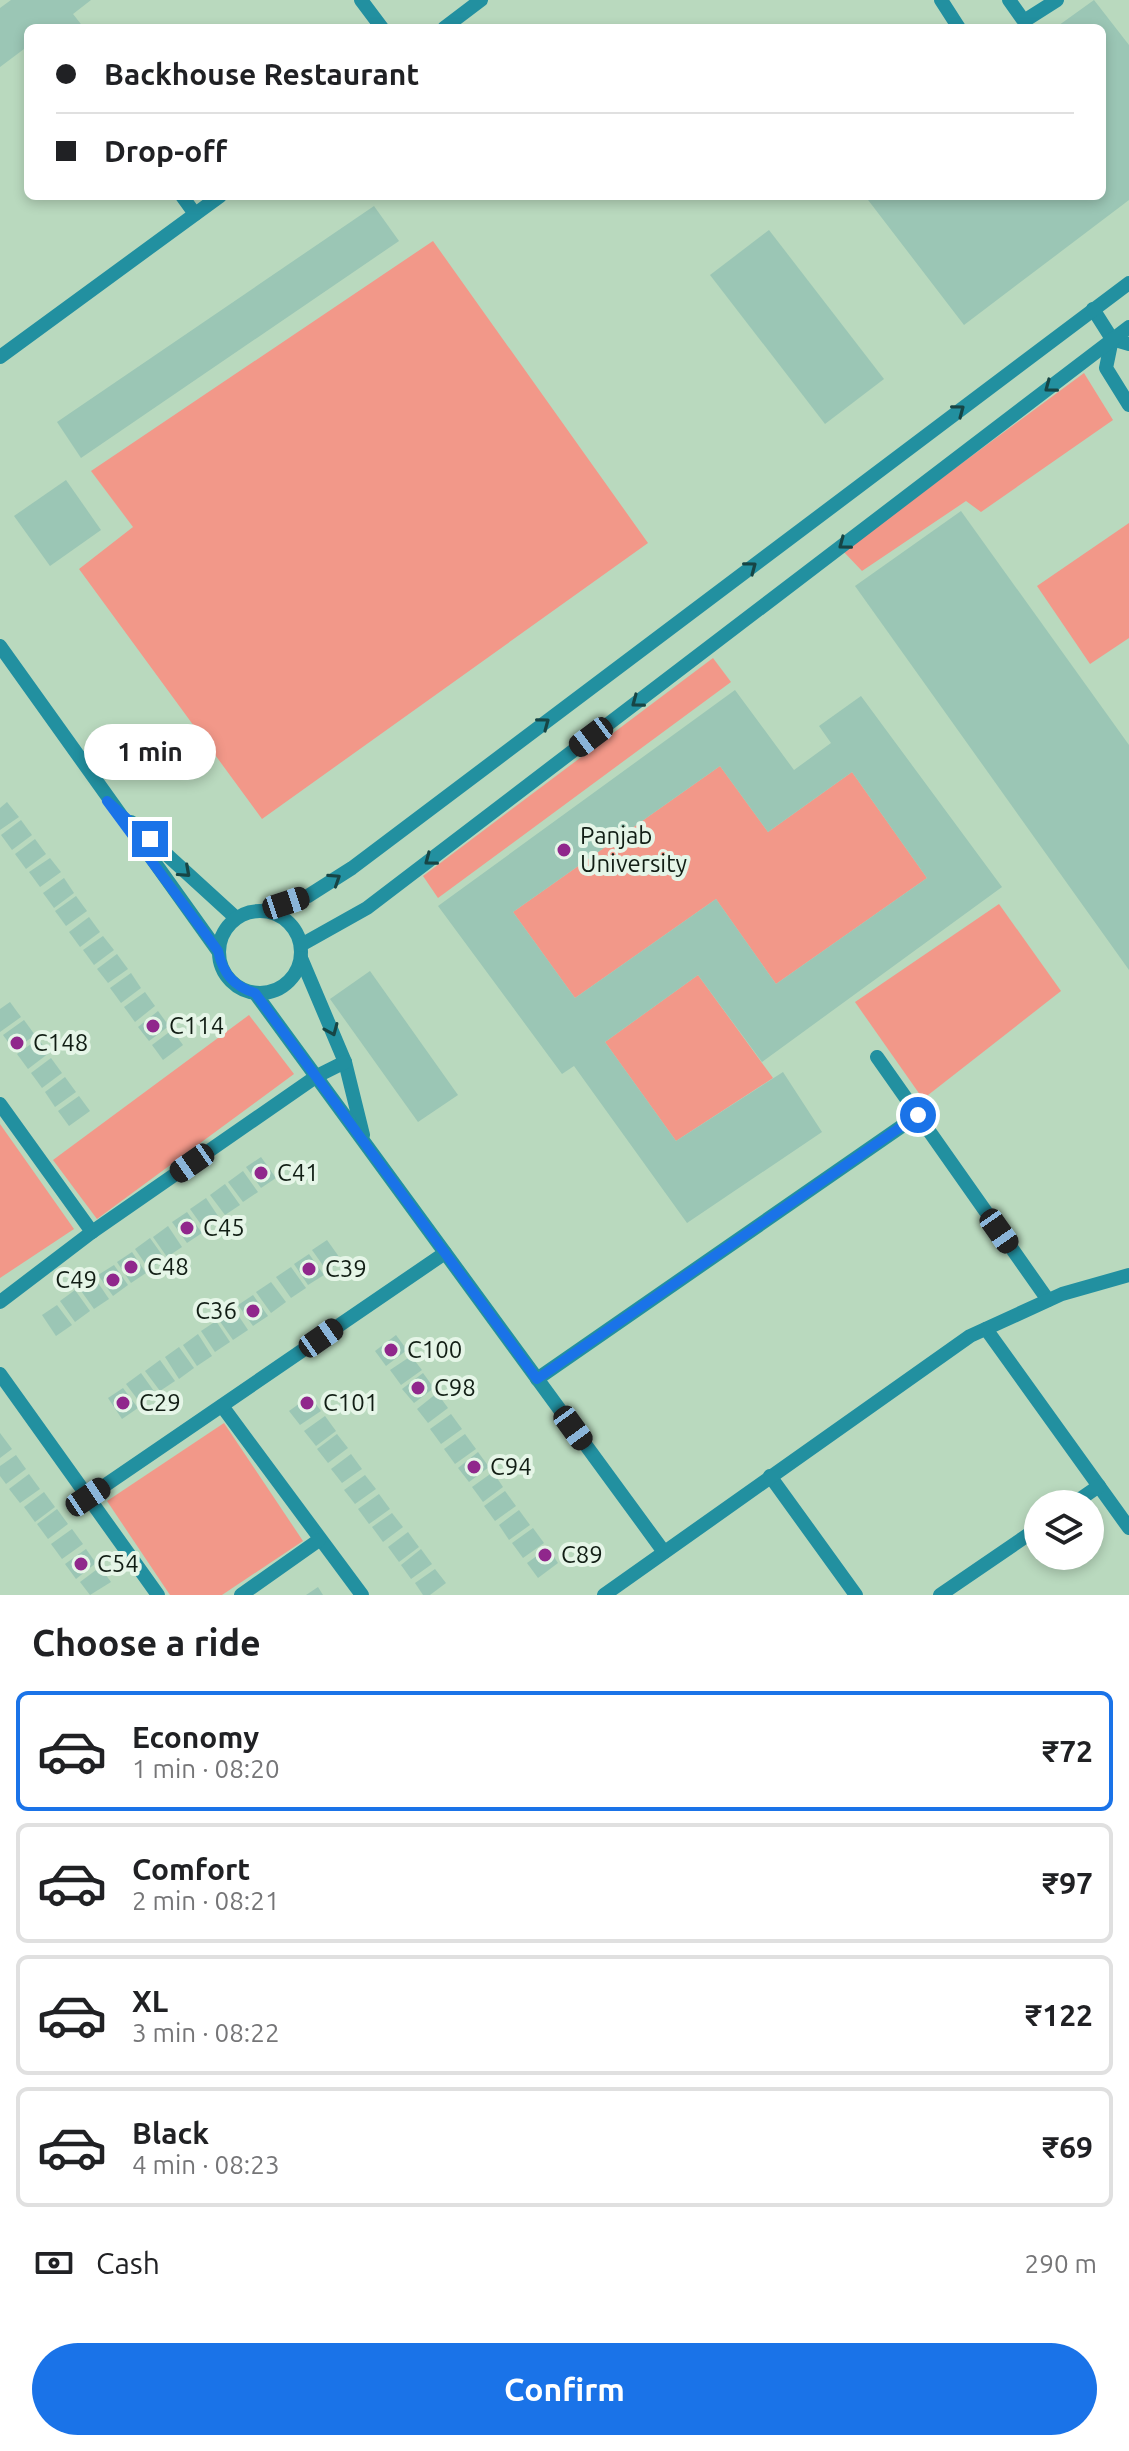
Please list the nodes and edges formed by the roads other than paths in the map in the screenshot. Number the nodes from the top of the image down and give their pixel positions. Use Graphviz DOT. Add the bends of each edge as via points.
graph roads {
  1 [pos="361,0"];
  2 [pos="481,0"];
  3 [pos="941,0"];
  4 [pos="1009,0"];
  5 [pos="1057,0"];
  6 [pos="379,24"];
  7 [pos="449,24"];
  8 [pos="956,24"];
  9 [pos="1020,24"];
  10 [pos="1021,24"];
  11 [pos="185,200"];
  12 [pos="214,200"];
  13 [pos="195,214"];
  14 [pos="1129,283"];
  15 [pos="1093,309"];
  16 [pos="1129,327"];
  17 [pos="1112,339"];
  18 [pos="1129,344"];
  19 [pos="0,357"];
  20 [pos="1129,405"];
  21 [pos="0,646"];
  22 [pos="107,801"];
  23 [pos="265,910"];
  24 [pos="235,917"];
  25 [pos="218,951"];
  26 [pos="301,951"];
  27 [pos="255,993"];
  28 [pos="877,1057"];
  29 [pos="345,1062"];
  30 [pos="317,1076"];
  31 [pos="0,1104"];
  32 [pos="918,1115"];
  33 [pos="366,1144"];
  34 [pos="92,1232"];
  35 [pos="445,1253"];
  36 [pos="1129,1275"];
  37 [pos="1048,1300"];
  38 [pos="0,1302"];
  39 [pos="986,1329"];
  40 [pos="0,1374"];
  41 [pos="537,1379"];
  42 [pos="222,1406"];
  43 [pos="770,1476"];
  44 [pos="1099,1486"];
  45 [pos="1093,1490"];
  46 [pos="88,1497"];
  47 [pos="1129,1528"];
  48 [pos="1024,1538"];
  49 [pos="319,1540"];
  50 [pos="664,1552"];
  51 [pos="158,1595"];
  52 [pos="241,1595"];
  53 [pos="362,1595"];
  54 [pos="605,1595"];
  55 [pos="856,1595"];
  56 [pos="940,1595"];
  1 -- 6 [label="lane"];
  2 -- 7 [label="lane"];
  3 -- 8 [label="lane"];
  4 -- 9 [label="lane"];
  5 -- 10 [label="lane"];
  11 -- 13 [label="lane"];
  12 -- 13 [label="lane"];
  13 -- 19 [label="lane"];
  14 -- 15 [label="lane"];
  15 -- 17 [label="lane"];
  23 -- 15 [label="lane, one-way" via="308,896 352,868"];
  16 -- 17 [label="lane"];
  17 -- 18 [label="lane"];
  17 -- 20 [label="lane" via="1106,368"];
  17 -- 26 [label="lane, one-way" via="367,908"];
  21 -- 22 [label="lane"];
  22 -- 24 [label="lane, one-way"];
  22 -- 25 [label="lane"];
  23 -- 24 [label="lane"];
  23 -- 26 [label="lane" via="294,927"];
  24 -- 25 [label="lane"];
  25 -- 27 [label="lane" via="227,977"];
  26 -- 27 [label="lane" via="297,973 285,985"];
  26 -- 29 [label="lane, one-way"];
  27 -- 30 [label="lane"];
  28 -- 32 [label="lane"];
  29 -- 30 [label="lane"];
  29 -- 33 [label="lane"];
  30 -- 33 [label="lane"];
  30 -- 34 [label="lane"];
  31 -- 34 [label="lane"];
  32 -- 37 [label="lane"];
  32 -- 41 [label="lane"];
  33 -- 35 [label="lane"];
  34 -- 38 [label="lane"];
  35 -- 41 [label="lane"];
  35 -- 42 [label="lane"];
  36 -- 37 [label="lane"];
  37 -- 39 [label="lane"];
  39 -- 43 [label="lane" via="899,1383"];
  39 -- 44 [label="lane"];
  40 -- 46 [label="lane"];
  41 -- 50 [label="lane"];
  42 -- 46 [label="lane"];
  42 -- 49 [label="lane"];
  43 -- 50 [label="lane"];
  43 -- 55 [label="lane"];
  44 -- 45 [label="lane"];
  44 -- 47 [label="lane"];
  46 -- 51 [label="lane"];
  48 -- 56 [label="lane"];
  49 -- 52 [label="lane"];
  49 -- 53 [label="lane"];
  50 -- 54 [label="lane"];
}
